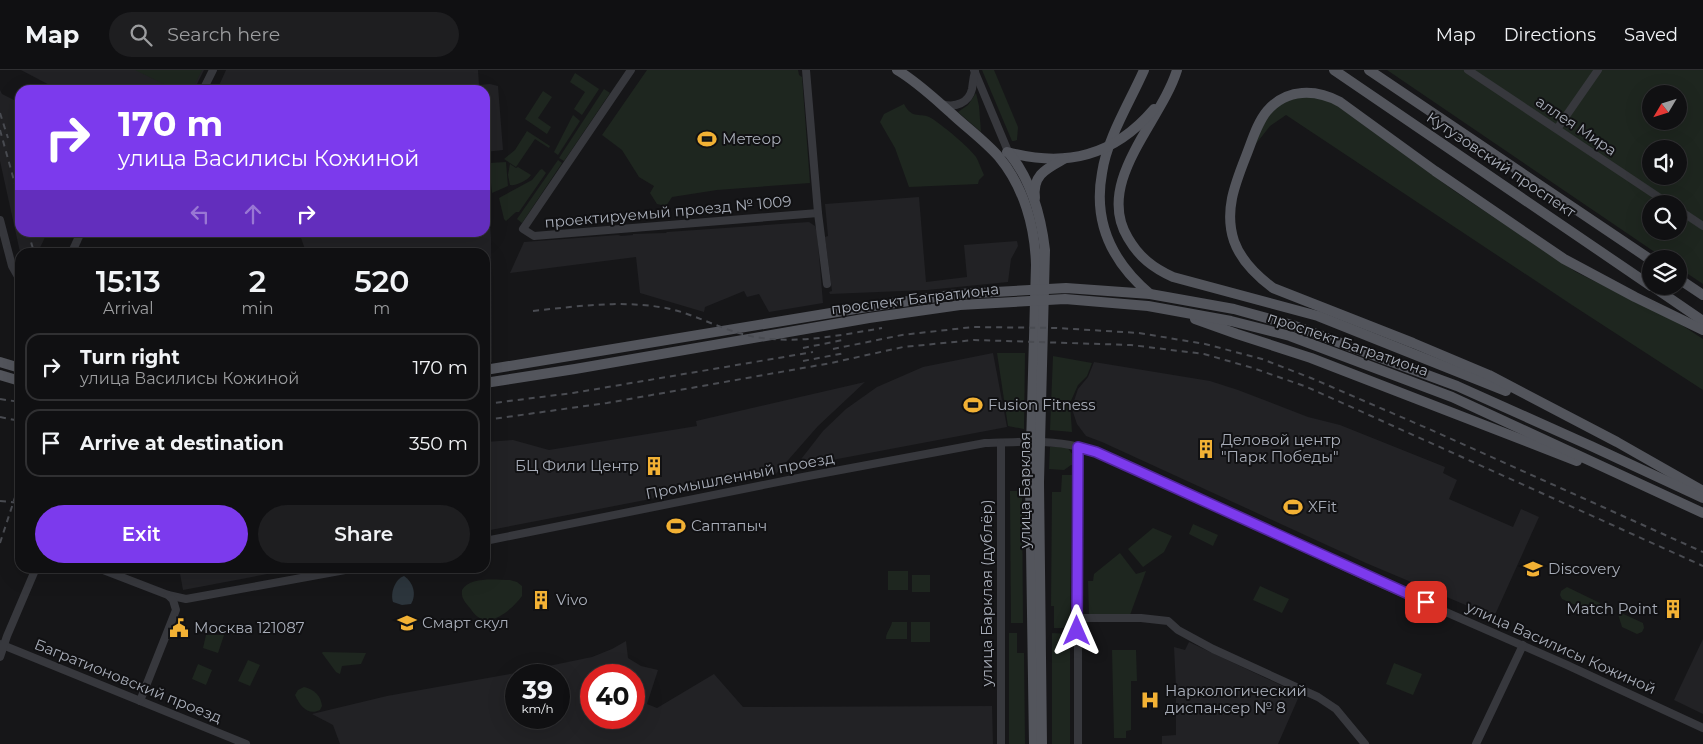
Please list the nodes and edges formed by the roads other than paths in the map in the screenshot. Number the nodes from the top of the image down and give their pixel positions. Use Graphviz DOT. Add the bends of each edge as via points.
graph roads {
  1 [pos="213,70"];
  2 [pos="631,70"];
  3 [pos="806,70"];
  4 [pos="897,70"];
  5 [pos="1144,70"];
  6 [pos="1176,70"];
  7 [pos="1334,70"];
  8 [pos="1369,70"];
  9 [pos="1468,70"];
  10 [pos="1598,70"];
  11 [pos="974,71"];
  12 [pos="206,85"];
  13 [pos="1165,96"];
  14 [pos="938,102"];
  15 [pos="1556,129"];
  16 [pos="988,145"];
  17 [pos="1010,153"];
  18 [pos="1066,158"];
  19 [pos="1016,184"];
  20 [pos="1655,195"];
  21 [pos="1037,211"];
  22 [pos="818,213"];
  23 [pos="1687,215"];
  24 [pos="0,220"];
  25 [pos="1703,226"];
  26 [pos="1642,254"];
  27 [pos="1041,270"];
  28 [pos="15,271"];
  29 [pos="1642,279"];
  30 [pos="828,284"];
  31 [pos="1687,284"];
  32 [pos="1665,295"];
  33 [pos="1703,295"];
  34 [pos="1703,321"];
  35 [pos="1703,330"];
  36 [pos="0,361"];
  37 [pos="15,366"];
  38 [pos="490,369"];
  39 [pos="0,376"];
  40 [pos="15,380"];
  41 [pos="490,382"];
  42 [pos="1554,410"];
  43 [pos="1001,443"];
  44 [pos="1078,447"];
  45 [pos="1035,488"];
  46 [pos="1651,488"];
  47 [pos="1703,491"];
  48 [pos="1703,498"];
  49 [pos="1703,512"];
  50 [pos="490,540"];
  51 [pos="34,573"];
  52 [pos="111,573"];
  53 [pos="329,573"];
  54 [pos="168,595"];
  55 [pos="186,599"];
  56 [pos="176,610"];
  57 [pos="1077,618"];
  58 [pos="2,645"];
  59 [pos="1523,645"];
  60 [pos="0,657"];
  61 [pos="140,701"];
  62 [pos="1703,728"];
  63 [pos="246,744"];
  64 [pos="1001,744"];
  65 [pos="1034,744"];
  66 [pos="1042,744"];
  67 [pos="1078,744"];
  68 [pos="1365,744"];
  69 [pos="1476,744"];
  1 -- 12 [label="street"];
  2 -- 22 [label="street, проектируемый проезд № 1009" via="523,229 534,236"];
  3 -- 22 [label="street"];
  4 -- 14 [label="main road"];
  5 -- 46 [label="main road" via="1112,140 1099,194 1101,222 1112,248 1126,271 1157,300 1177,312 1310,358"];
  6 -- 13 [label="main road"];
  7 -- 29 [label="main road, Кутузовский проспект"];
  8 -- 26 [label="main road, Кутузовский проспект"];
  9 -- 15 [label="street, аллея Мира"];
  10 -- 15 [label="street"];
  11 -- 14 [label="street" via="972,90 966,100 951,106"];
  11 -- 17 [label="street, улица Барклая"];
  13 -- 18 [label="main road" via="1128,135 1092,154"];
  13 -- 42 [label="main road" via="1129,161 1120,190 1120,219 1125,234 1145,261 1173,277 1318,316"];
  14 -- 16 [label="main road"];
  15 -- 20 [label="street, аллея Мира"];
  16 -- 17 [label="main road"];
  16 -- 19 [label="main road"];
  17 -- 18 [label="main road"];
  17 -- 19 [label="street, улица Барклая"];
  17 -- 21 [label="main road, улица Барклая" via="1024,175"];
  18 -- 21 [label="main road" via="1039,176 1034,189"];
  19 -- 27 [label="main road, улица Барклая" via="1031,224"];
  21 -- 27 [label="main road, улица Барклая" via="1043,238"];
  22 -- 30 [label="street"];
  23 -- 25 [label="street"];
  24 -- 28 [label="street"];
  27 -- 45 [label="main road, улица Барклая"];
  31 -- 33 [label="main road"];
  32 -- 34 [label="main road, Кутузовский проспект"];
  35 -- 42 [label="main road" via="1564,259 1340,102 1308,92 1276,102 1257,128 1232,192 1230,212 1234,242 1261,280 1273,288 1489,375"];
  36 -- 37 [label="main road"];
  38 -- 48 [label="main road, проспект Багратиона" via="867,306 958,294 1066,288 1150,294 1234,309 1292,325 1457,386"];
  39 -- 40 [label="main road"];
  41 -- 46 [label="main road, проспект Багратиона" via="960,305 1065,299 1148,306 1290,336 1452,397"];
  42 -- 47 [label="main road"];
  43 -- 44 [label="street, Промышленный проезд"];
  43 -- 50 [label="street, Промышленный проезд" via="985,443 850,468"];
  43 -- 64 [label="street, улица Барклая (дублёр)"];
  44 -- 57 [label="street"];
  44 -- 59 [label="street, улица Василисы Кожиной" via="1096,452"];
  45 -- 65 [label="main road, улица Барклая"];
  45 -- 66 [label="main road, улица Барклая"];
  46 -- 49 [label="main road, проспект Багратиона"];
  51 -- 58 [label="street"];
  52 -- 54 [label="street"];
  53 -- 55 [label="street"];
  54 -- 55 [label="street"];
  54 -- 56 [label="street"];
  55 -- 56 [label="street"];
  56 -- 61 [label="street"];
  57 -- 67 [label="street"];
  57 -- 68 [label="street" via="1168,621 1213,649 1318,697 1336,709"];
  58 -- 60 [label="street"];
  58 -- 61 [label="street, Багратионовский проезд"];
  59 -- 62 [label="street, улица Василисы Кожиной"];
  59 -- 69 [label="street"];
  61 -- 63 [label="street, Багратионовский проезд"];
}
